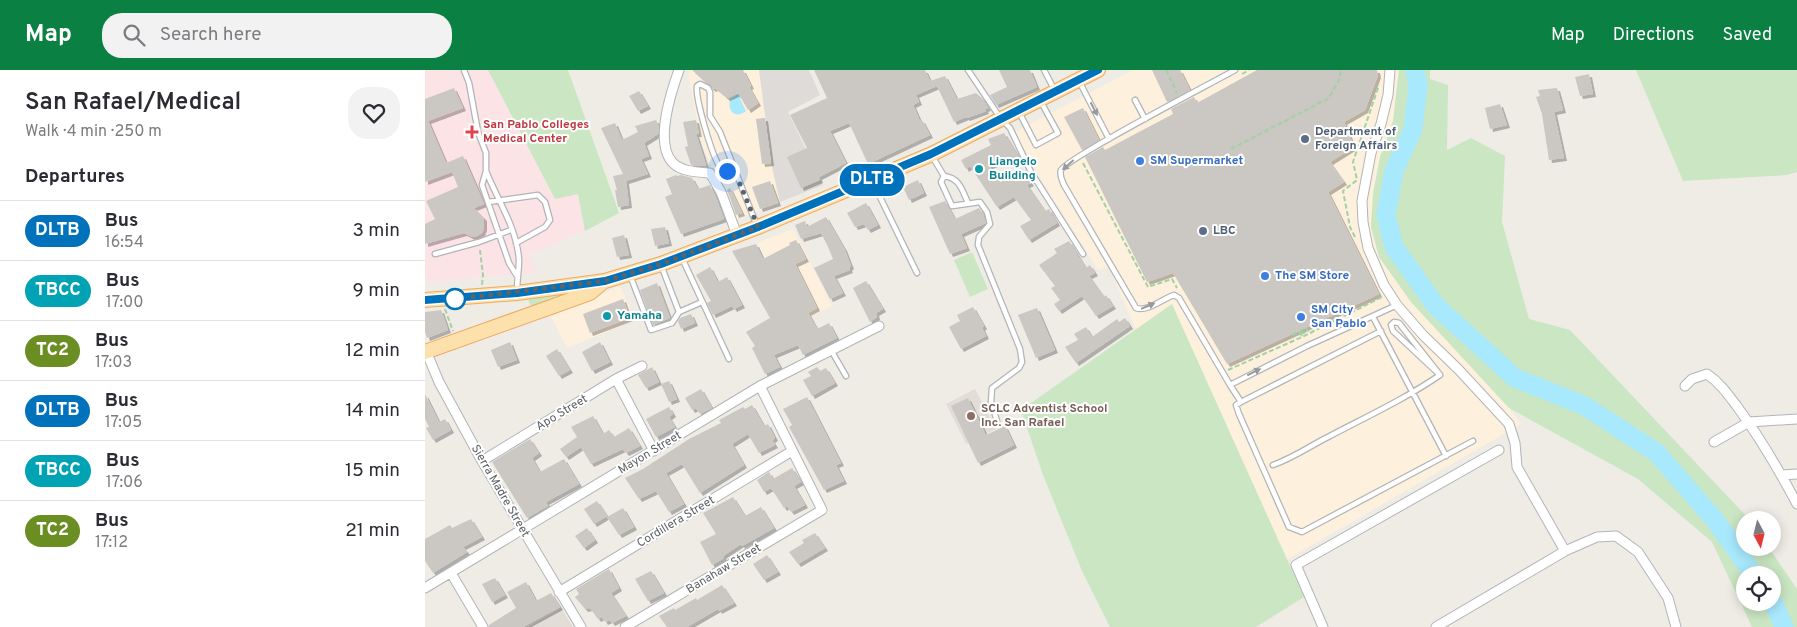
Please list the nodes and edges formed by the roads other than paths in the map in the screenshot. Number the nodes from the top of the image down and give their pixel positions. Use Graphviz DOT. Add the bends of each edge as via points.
graph roads {
  1 [pos="463,70"];
  2 [pos="679,70"];
  3 [pos="968,70"];
  4 [pos="1044,70"];
  5 [pos="1098,70"];
  6 [pos="1235,70"];
  7 [pos="1390,70"];
  8 [pos="1078,80"];
  9 [pos="1055,91"];
  10 [pos="1039,99"];
  11 [pos="1135,100"];
  12 [pos="1018,111"];
  13 [pos="1001,119"];
  14 [pos="1145,119"];
  15 [pos="1109,140"];
  16 [pos="931,154"];
  17 [pos="486,170"];
  18 [pos="944,176"];
  19 [pos="737,177"];
  20 [pos="870,181"];
  21 [pos="499,199"];
  22 [pos="488,202"];
  23 [pos="968,203"];
  24 [pos="758,227"];
  25 [pos="511,230"];
  26 [pos="499,235"];
  27 [pos="737,235"];
  28 [pos="515,243"];
  29 [pos="435,254"];
  30 [pos="1083,254"];
  31 [pos="681,256"];
  32 [pos="661,264"];
  33 [pos="917,273"];
  34 [pos="629,274"];
  35 [pos="517,276"];
  36 [pos="605,281"];
  37 [pos="517,293"];
  38 [pos="425,300"];
  39 [pos="702,302"];
  40 [pos="1397,305"];
  41 [pos="679,312"];
  42 [pos="518,317"];
  43 [pos="1373,317"];
  44 [pos="879,326"];
  45 [pos="1381,331"];
  46 [pos="831,350"];
  47 [pos="425,352"];
  48 [pos="729,359"];
  49 [pos="642,366"];
  50 [pos="1440,375"];
  51 [pos="846,376"];
  52 [pos="617,379"];
  53 [pos="1230,385"];
  54 [pos="760,386"];
  55 [pos="1685,386"];
  56 [pos="1413,393"];
  57 [pos="1241,402"];
  58 [pos="1797,419"];
  59 [pos="997,421"];
  60 [pos="1749,422"];
  61 [pos="1473,441"];
  62 [pos="1714,442"];
  63 [pos="1499,450"];
  64 [pos="654,451"];
  65 [pos="792,451"];
  66 [pos="1445,456"];
  67 [pos="482,461"];
  68 [pos="1273,465"];
  69 [pos="1797,474"];
  70 [pos="1782,475"];
  71 [pos="1797,504"];
  72 [pos="523,530"];
  73 [pos="1565,551"];
  74 [pos="451,573"];
  75 [pos="425,588"];
  76 [pos="559,592"];
  77 [pos="483,627"];
  78 [pos="581,627"];
  79 [pos="625,627"];
  80 [pos="1323,627"];
  81 [pos="1436,627"];
  82 [pos="1676,627"];
  1 -- 17 [label="lane" via="486,153"];
  2 -- 27 [label="street" via="668,107 665,148 673,163 686,170 710,173"];
  3 -- 13 [label="lane"];
  4 -- 9 [label="lane"];
  5 -- 8 [label="main road"];
  6 -- 14 [label="lane"];
  7 -- 40 [label="street" via="1388,95 1371,153 1362,201 1368,248 1383,285"];
  8 -- 9 [label="main road"];
  8 -- 15 [label="lane, one-way"];
  9 -- 10 [label="main road"];
  10 -- 12 [label="main road"];
  10 -- 12 [label="lane" via="1057,134 1036,145"];
  11 -- 14 [label="lane"];
  12 -- 13 [label="main road"];
  13 -- 16 [label="main road"];
  13 -- 30 [label="lane" via="1010,128 1031,172"];
  14 -- 15 [label="lane"];
  15 -- 53 [label="lane, one-way" via="1068,163 1060,175 1064,184 1135,308 1147,308 1174,295 1179,298"];
  16 -- 18 [label="lane"];
  16 -- 20 [label="main road"];
  17 -- 21 [label="lane"];
  17 -- 22 [label="lane" via="482,185"];
  18 -- 23 [label="lane" via="959,182"];
  18 -- 23 [label="lane" via="941,182 952,206"];
  19 -- 19 [label="lane" via="711,116 710,92 700,84 697,96 713,151 721,169"];
  19 -- 24 [label="lane"];
  20 -- 24 [label="main road"];
  20 -- 33 [label="lane"];
  21 -- 22 [label="lane"];
  21 -- 25 [label="lane"];
  21 -- 28 [label="lane" via="538,195 545,202 550,220 545,227"];
  22 -- 26 [label="lane"];
  23 -- 59 [label="lane" via="980,202 987,212 990,224 979,237 978,245 1020,349 1022,362 1019,368 992,388 991,402"];
  24 -- 27 [label="main road"];
  25 -- 26 [label="lane"];
  25 -- 28 [label="lane"];
  26 -- 29 [label="lane"];
  26 -- 35 [label="lane"];
  27 -- 31 [label="main road"];
  28 -- 35 [label="lane" via="519,260"];
  31 -- 32 [label="main road"];
  31 -- 39 [label="lane"];
  32 -- 34 [label="main road"];
  32 -- 41 [label="lane"];
  34 -- 36 [label="main road"];
  34 -- 41 [label="lane" via="651,330 672,323"];
  35 -- 37 [label="lane"];
  36 -- 37 [label="main road"];
  36 -- 42 [label="main road" via="590,292"];
  37 -- 38 [label="main road"];
  37 -- 42 [label="main road" via="521,303"];
  39 -- 41 [label="lane"];
  39 -- 48 [label="lane"];
  40 -- 43 [label="lane"];
  40 -- 73 [label="street" via="1509,424 1517,467"];
  42 -- 47 [label="main road"];
  43 -- 45 [label="lane"];
  53 -- 43 [label="lane, one-way"];
  44 -- 46 [label="street, Mayon Street"];
  45 -- 56 [label="lane"];
  45 -- 57 [label="lane"];
  46 -- 51 [label="lane"];
  46 -- 54 [label="street, Mayon Street"];
  47 -- 67 [label="street, Sierra Madre Street"];
  49 -- 52 [label="street, Apo Street"];
  50 -- 50 [label="lane" via="1393,332 1391,324 1399,323"];
  50 -- 56 [label="lane"];
  52 -- 64 [label="street"];
  52 -- 67 [label="street, Apo Street"];
  53 -- 57 [label="lane"];
  54 -- 64 [label="street, Mayon Street"];
  54 -- 65 [label="street"];
  55 -- 60 [label="street" via="1707,374 1717,380"];
  56 -- 66 [label="lane"];
  56 -- 68 [label="lane"];
  57 -- 66 [label="lane" via="1236,405 1239,414 1289,528 1302,532"];
  58 -- 60 [label="street"];
  60 -- 62 [label="street"];
  60 -- 70 [label="street"];
  61 -- 66 [label="lane"];
  63 -- 80 [label="street" via="1296,564"];
  64 -- 72 [label="street, Mayon Street"];
  65 -- 76 [label="street, Cordillera Street"];
  65 -- 79 [label="street, Banahaw Street" via="823,510"];
  67 -- 72 [label="street, Sierra Madre Street"];
  69 -- 70 [label="street"];
  70 -- 71 [label="street"];
  72 -- 74 [label="street, Mayon Street"];
  72 -- 76 [label="street, Sierra Madre Street"];
  73 -- 81 [label="street"];
  73 -- 82 [label="street" via="1597,537 1616,536 1639,552 1668,598"];
  74 -- 75 [label="street, Mayon Street"];
  74 -- 77 [label="street"];
  76 -- 78 [label="street, Sierra Madre Street"];
}
